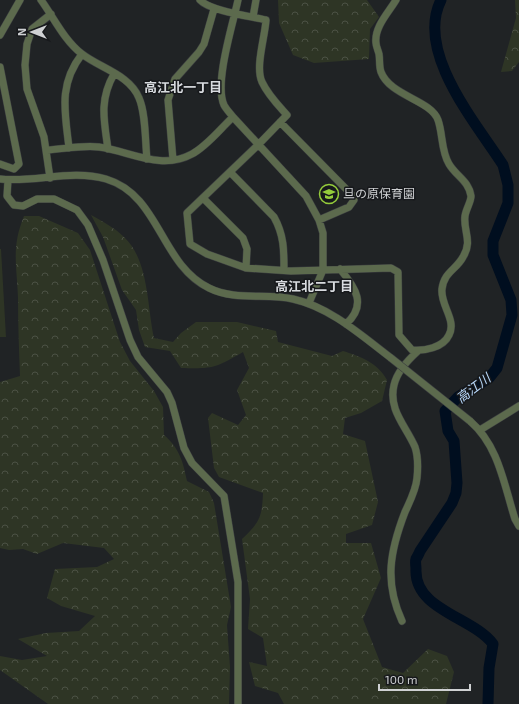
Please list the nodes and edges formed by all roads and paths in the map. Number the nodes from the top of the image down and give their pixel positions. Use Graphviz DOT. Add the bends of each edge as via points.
graph roads {
  1 [pos="20,0"];
  2 [pos="41,0"];
  3 [pos="200,0"];
  4 [pos="238,0"];
  5 [pos="256,0"];
  6 [pos="396,0"];
  7 [pos="214,9"];
  8 [pos="236,12"];
  9 [pos="51,14"];
  10 [pos="253,17"];
  11 [pos="0,35"];
  12 [pos="82,54"];
  13 [pos="0,67"];
  14 [pos="114,74"];
  15 [pos="233,117"];
  16 [pos="280,122"];
  17 [pos="258,145"];
  18 [pos="69,148"];
  19 [pos="47,150"];
  20 [pos="108,150"];
  21 [pos="147,159"];
  22 [pos="173,160"];
  23 [pos="0,164"];
  24 [pos="230,172"];
  25 [pos="50,178"];
  26 [pos="0,179"];
  27 [pos="8,180"];
  28 [pos="203,198"];
  29 [pos="319,220"];
  30 [pos="246,268"];
  31 [pos="340,269"];
  32 [pos="284,270"];
  33 [pos="322,270"];
  34 [pos="309,303"];
  35 [pos="346,324"];
  36 [pos="418,350"];
  37 [pos="519,406"];
  38 [pos="480,430"];
  39 [pos="519,526"];
  40 [pos="402,621"];
  41 [pos="238,704"];
  1 -- 11 [label="street"];
  2 -- 9 [label="street"];
  3 -- 7 [label="street"];
  4 -- 8 [label="street"];
  5 -- 10 [label="street"];
  6 -- 36 [label="street" via="377,30 376,42 381,72 399,92 425,106 438,119 448,164 469,186 471,198 465,217 468,239 464,257 446,275 442,290 444,305 450,317 450,335 443,343"];
  7 -- 8 [label="street"];
  7 -- 22 [label="street" via="204,44 174,80 168,100"];
  8 -- 10 [label="street"];
  8 -- 15 [label="street" via="221,83 224,104"];
  9 -- 12 [label="street"];
  9 -- 19 [label="street" via="32,28 24,65 27,88 42,126"];
  10 -- 16 [label="street" via="266,20 260,63 261,81 287,115"];
  12 -- 14 [label="street"];
  12 -- 18 [label="street" via="73,66 66,84 64,104"];
  13 -- 23 [label="street" via="19,164 14,169"];
  14 -- 20 [label="street" via="103,105"];
  14 -- 21 [label="street" via="132,86 139,98"];
  15 -- 17 [label="street"];
  15 -- 22 [label="street" via="192,154"];
  16 -- 17 [label="street"];
  16 -- 29 [label="street" via="353,196 354,200 349,207"];
  17 -- 24 [label="street"];
  17 -- 29 [label="street" via="306,196"];
  18 -- 19 [label="street"];
  18 -- 20 [label="street" via="90,147"];
  19 -- 25 [label="street"];
  20 -- 21 [label="street"];
  21 -- 22 [label="street"];
  24 -- 28 [label="street"];
  24 -- 32 [label="street" via="274,217 284,244"];
  25 -- 27 [label="street"];
  25 -- 34 [label="street" via="82,175 106,179 126,189 144,205 174,258 194,279 210,289 229,294 292,299"];
  26 -- 27 [label="street"];
  27 -- 41 [label="street" via="7,196 14,205 23,206 37,199 54,199 77,210 88,225 138,357 167,392 184,448 192,463 224,496 238,582"];
  28 -- 30 [label="street" via="243,238 247,249"];
  28 -- 30 [label="street" via="187,213 190,244 207,254"];
  29 -- 33 [label="street" via="323,233"];
  30 -- 32 [label="street"];
  31 -- 33 [label="street"];
  31 -- 35 [label="street" via="359,301 358,308"];
  31 -- 36 [label="street" via="390,268 398,272 399,335 412,350"];
  32 -- 33 [label="street"];
  33 -- 34 [label="street"];
  34 -- 35 [label="street"];
  35 -- 38 [label="street, bridge"];
  36 -- 40 [label="street" via="394,385 393,403 398,418 415,448 417,459 417,479 393,546 391,563 391,592"];
  37 -- 38 [label="street"];
  38 -- 39 [label="street" via="494,451"];
}
